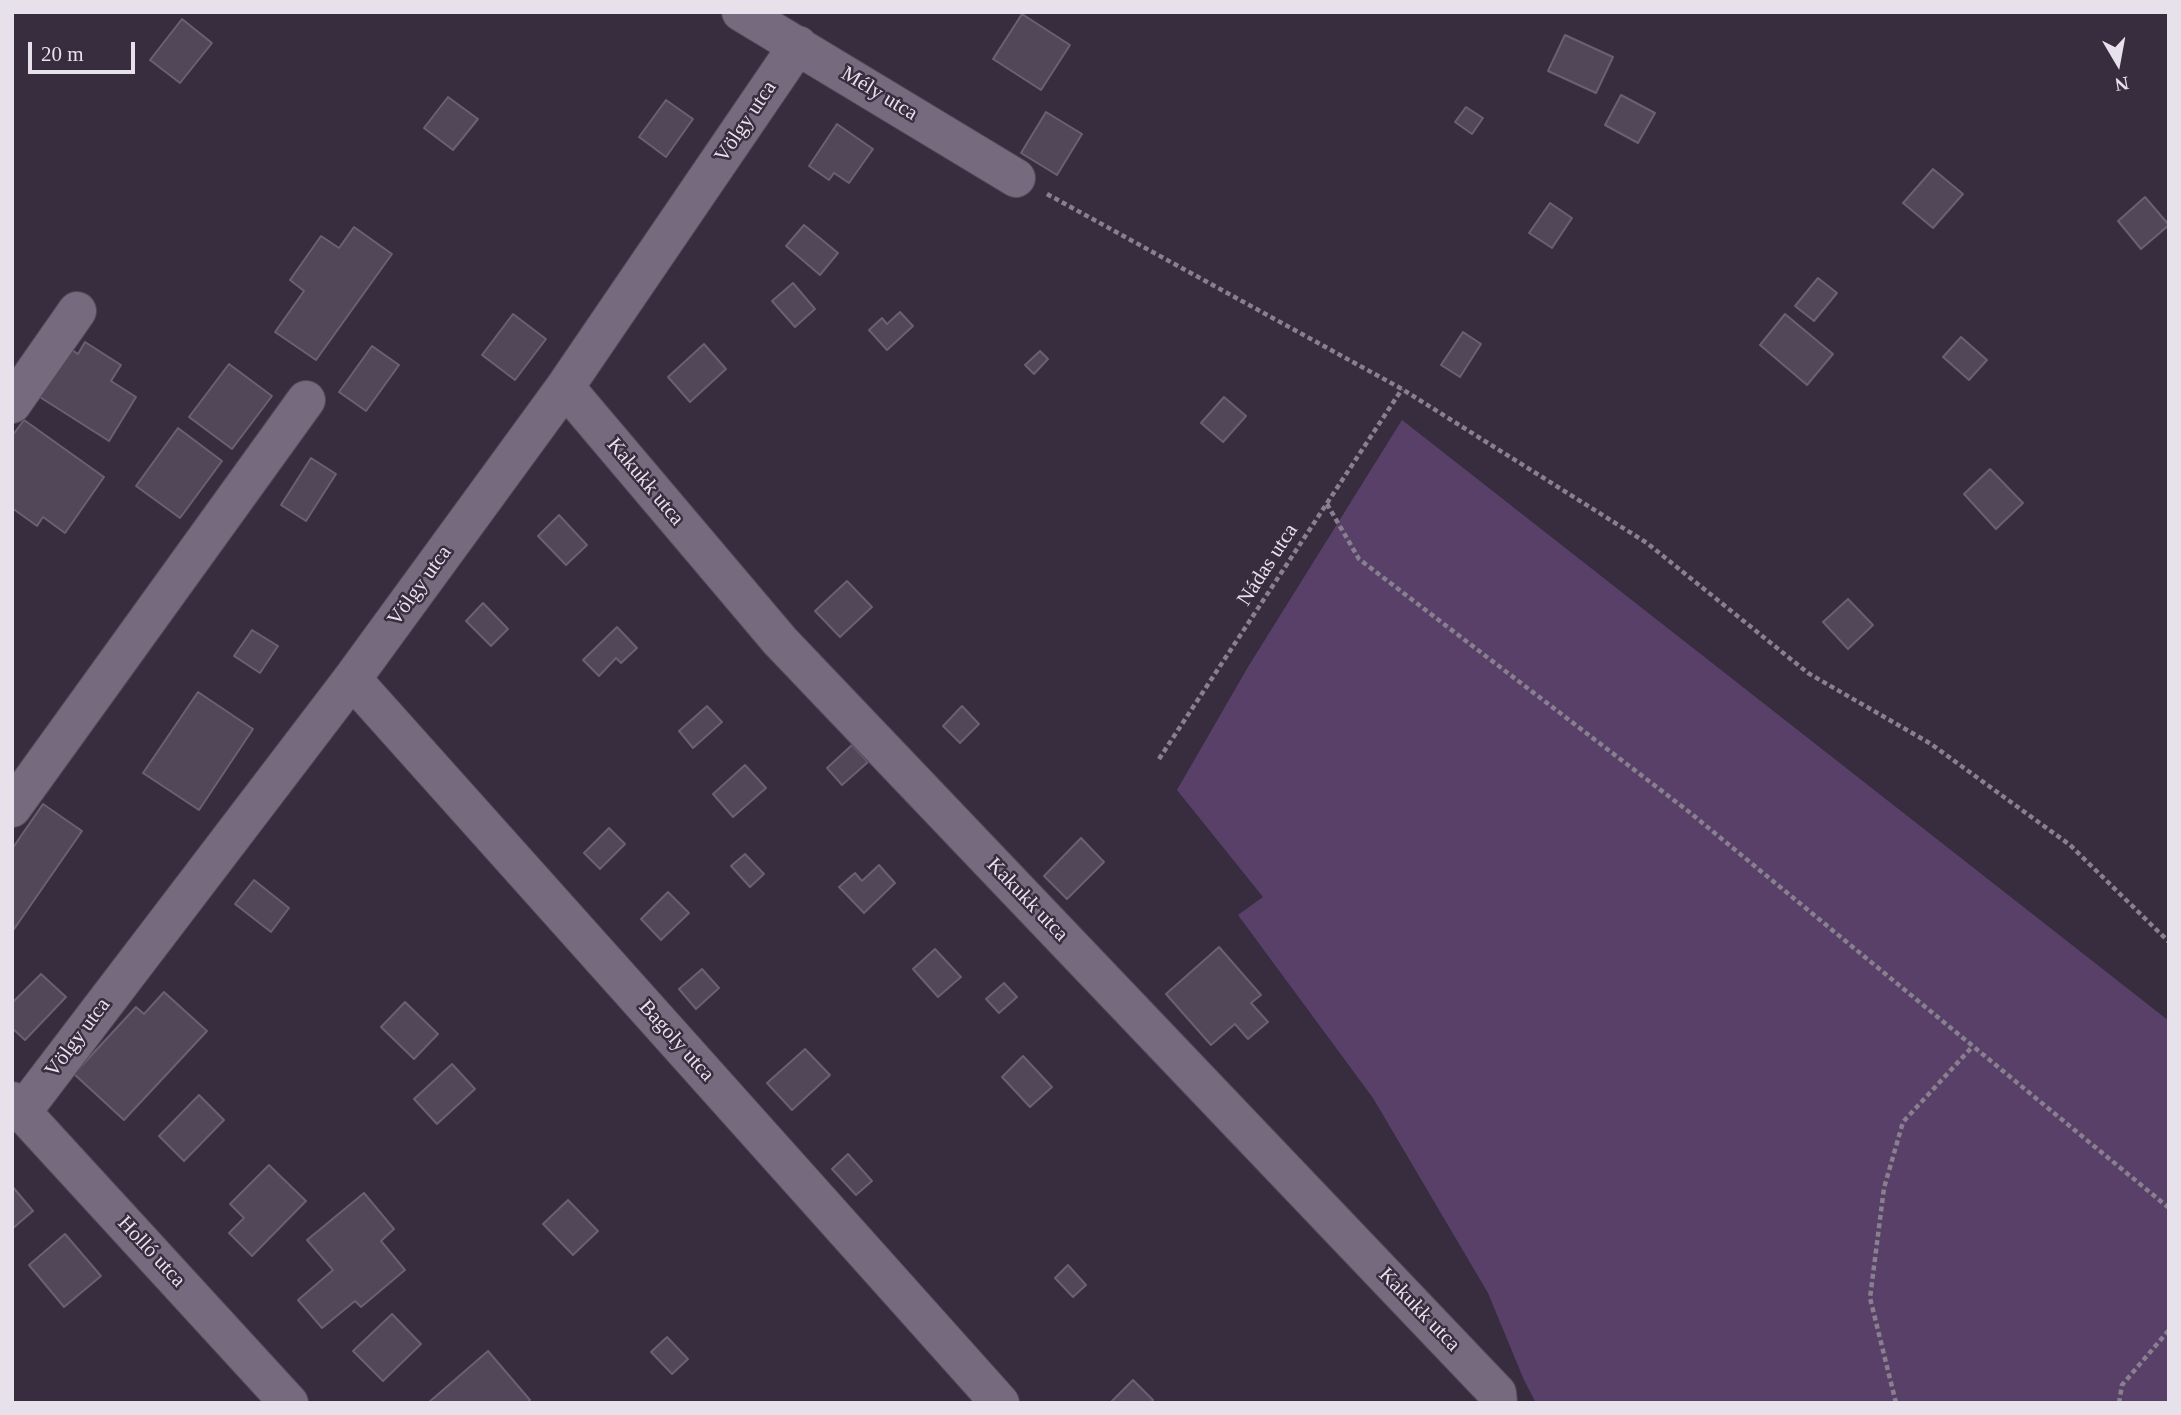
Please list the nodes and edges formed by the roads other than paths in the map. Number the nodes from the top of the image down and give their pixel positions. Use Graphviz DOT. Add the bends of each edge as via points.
graph roads {
  1 [pos="741,12"];
  2 [pos="798,45"];
  3 [pos="1016,177"];
  4 [pos="77,311"];
  5 [pos="565,387"];
  6 [pos="306,400"];
  7 [pos="12,404"];
  8 [pos="352,679"];
  9 [pos="12,808"];
  10 [pos="17,1106"];
  11 [pos="289,1403"];
  12 [pos="1000,1403"];
  13 [pos="1498,1403"];
  1 -- 2 [label="street, Mély utca"];
  2 -- 3 [label="street, Mély utca"];
  2 -- 5 [label="street, Völgy utca"];
  4 -- 7 [label="street"];
  5 -- 8 [label="street, Völgy utca"];
  5 -- 13 [label="street, Kakukk utca" via="780,641 1497,1392"];
  6 -- 9 [label="street"];
  8 -- 10 [label="street, Völgy utca"];
  8 -- 12 [label="street, Bagoly utca"];
  10 -- 11 [label="street, Holló utca"];
}
